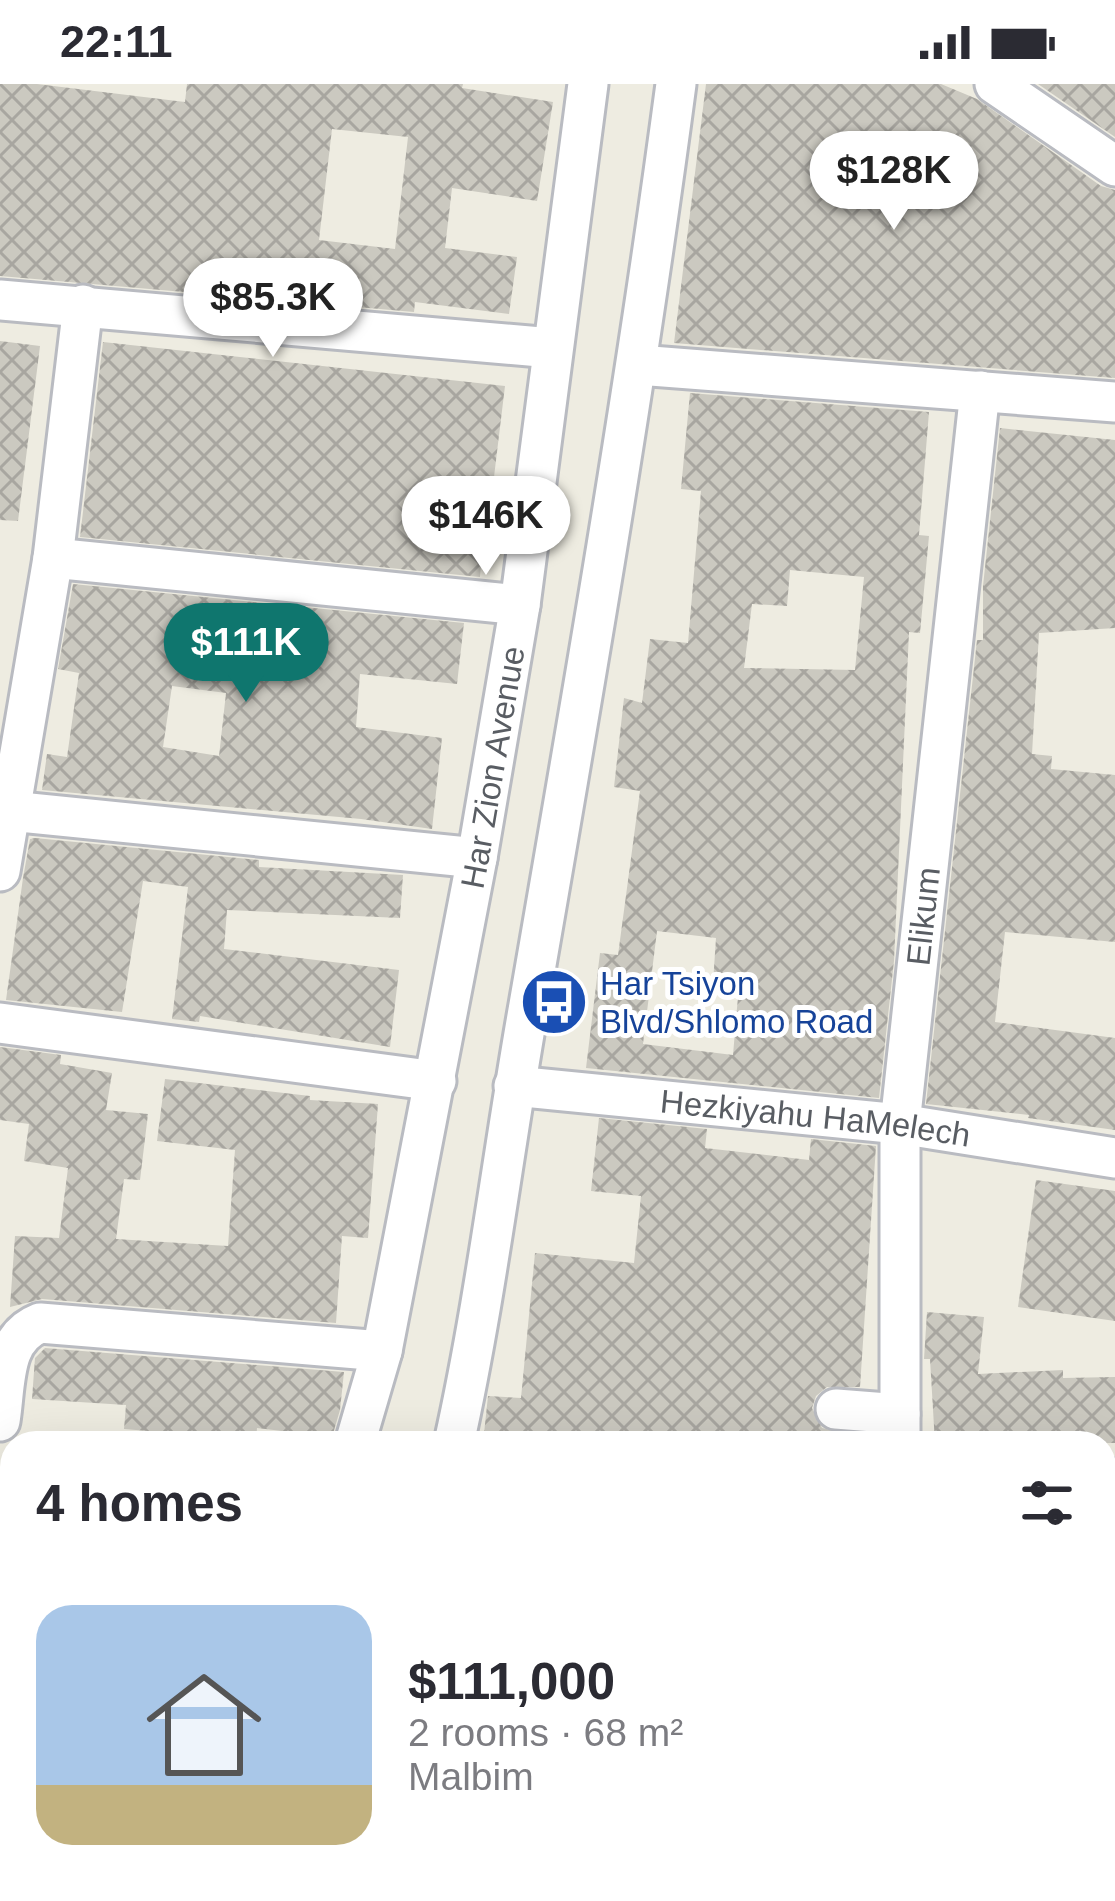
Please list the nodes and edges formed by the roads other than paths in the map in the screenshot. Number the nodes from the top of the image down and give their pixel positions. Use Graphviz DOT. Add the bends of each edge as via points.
graph roads {
  1 [pos="588,84"];
  2 [pos="676,84"];
  3 [pos="994,84"];
  4 [pos="1115,166"];
  5 [pos="0,300"];
  6 [pos="83,305"];
  7 [pos="552,348"];
  8 [pos="638,365"];
  9 [pos="980,391"];
  10 [pos="1115,402"];
  11 [pos="53,558"];
  12 [pos="520,605"];
  13 [pos="10,811"];
  14 [pos="477,859"];
  15 [pos="0,871"];
  16 [pos="0,1023"];
  17 [pos="436,1081"];
  18 [pos="514,1086"];
  19 [pos="900,1124"];
  20 [pos="1115,1158"];
  21 [pos="382,1351"];
  22 [pos="836,1409"];
  23 [pos="0,1421"];
  24 [pos="900,1429"];
  25 [pos="359,1431"];
  26 [pos="457,1431"];
  1 -- 7 [label="street, Har Zion Avenue"];
  2 -- 8 [label="street"];
  3 -- 4 [label="street"];
  5 -- 6 [label="street"];
  6 -- 7 [label="street"];
  6 -- 11 [label="street"];
  7 -- 12 [label="street, Har Zion Avenue"];
  8 -- 9 [label="street"];
  8 -- 18 [label="street"];
  9 -- 10 [label="street"];
  9 -- 19 [label="street, Elikum"];
  11 -- 12 [label="street"];
  11 -- 13 [label="street"];
  12 -- 14 [label="street, Har Zion Avenue"];
  13 -- 14 [label="street"];
  13 -- 15 [label="street"];
  14 -- 17 [label="street, Har Zion Avenue"];
  16 -- 17 [label="street"];
  17 -- 21 [label="street, Har Zion Avenue"];
  18 -- 19 [label="street, Hezkiyahu HaMelech"];
  18 -- 26 [label="street"];
  19 -- 20 [label="street, Hezkiyahu HaMelech"];
  19 -- 24 [label="street, Elikum"];
  21 -- 23 [label="street" via="40,1323 22,1330 12,1346"];
  21 -- 25 [label="street, Har Zion Avenue"];
  22 -- 24 [label="street"];
}
